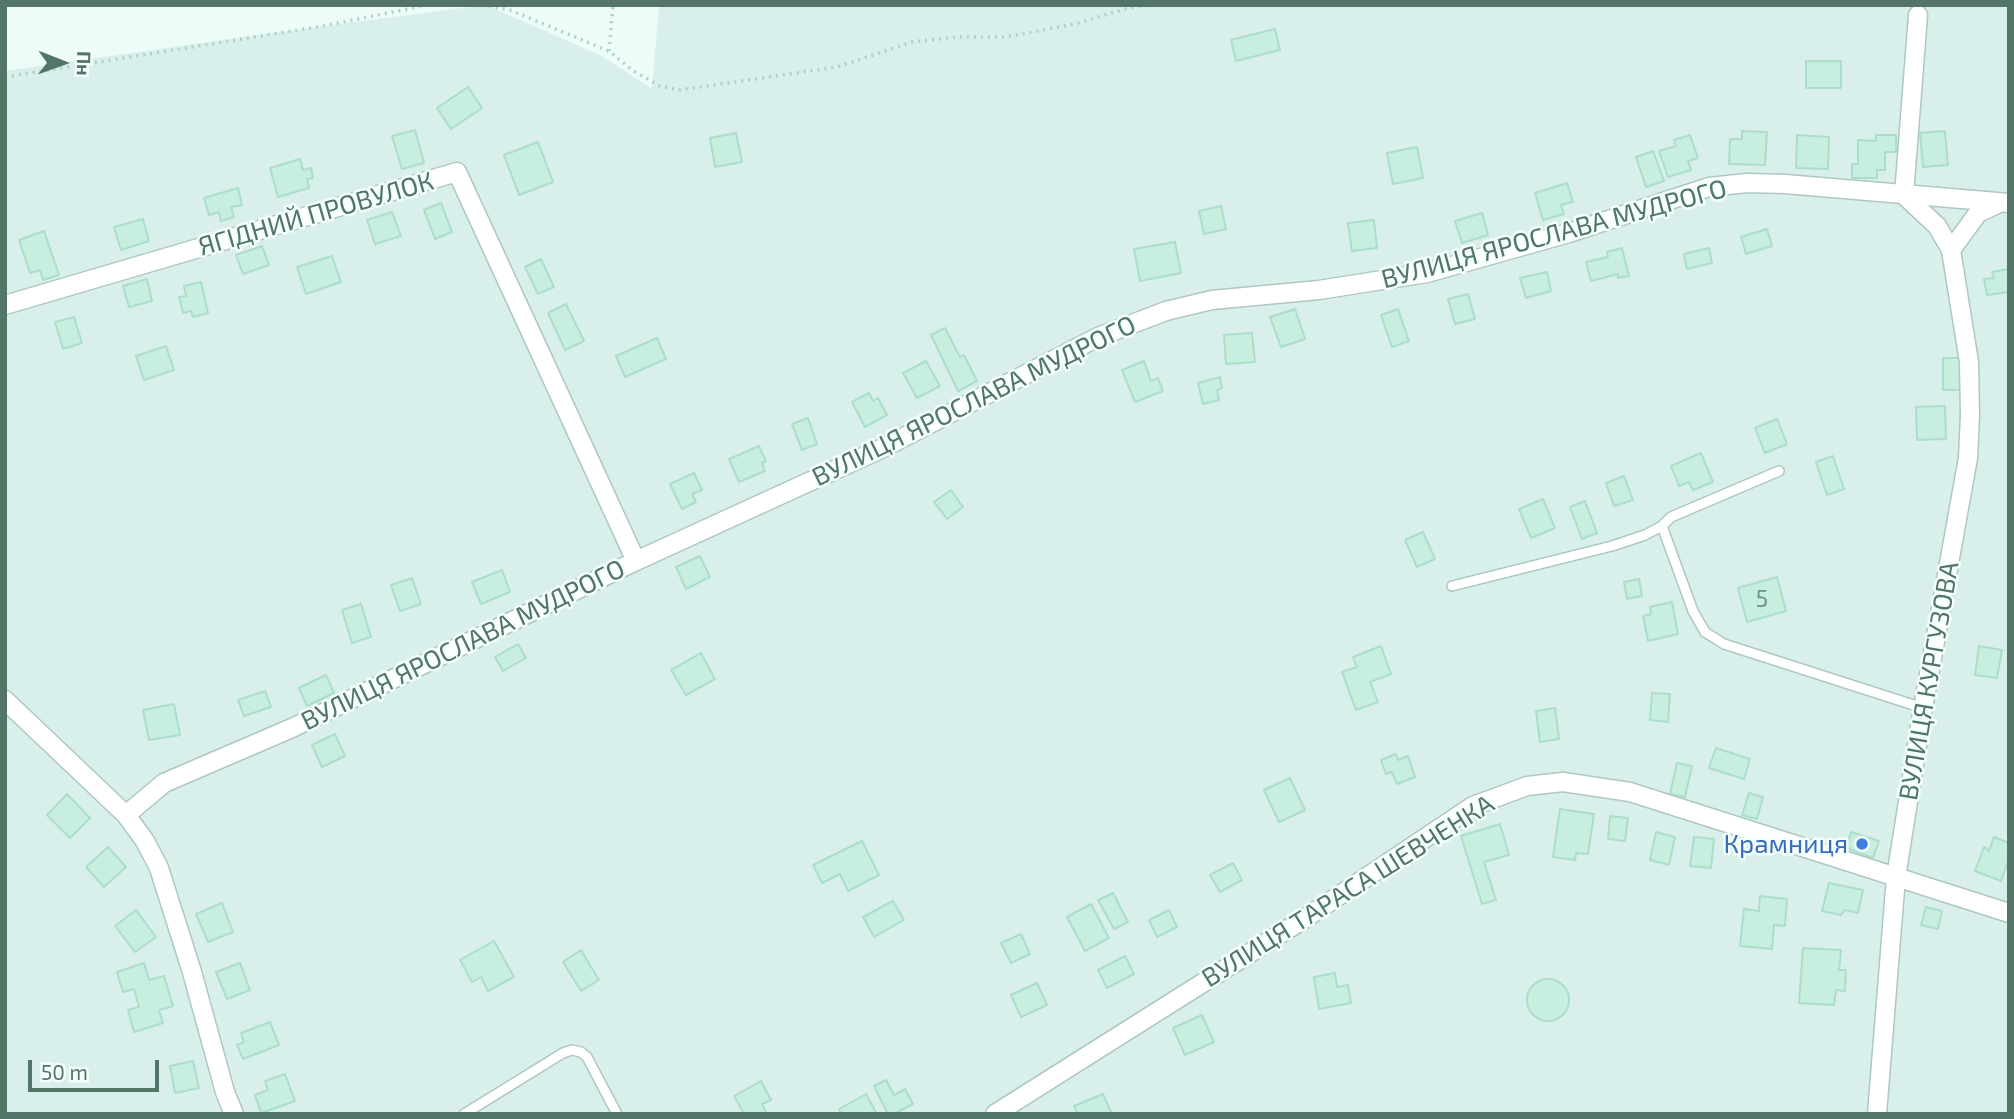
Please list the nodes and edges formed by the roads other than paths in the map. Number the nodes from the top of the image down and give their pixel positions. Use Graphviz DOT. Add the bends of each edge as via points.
graph roads {
  1 [pos="1918,15"];
  2 [pos="1904,195"];
  3 [pos="2004,203"];
  4 [pos="1951,250"];
  5 [pos="5,305"];
  6 [pos="1779,471"];
  7 [pos="1662,526"];
  8 [pos="636,561"];
  9 [pos="1452,586"];
  10 [pos="5,700"];
  11 [pos="1923,708"];
  12 [pos="126,815"];
  13 [pos="1896,877"];
  14 [pos="2009,913"];
  15 [pos="234,1114"];
  16 [pos="464,1114"];
  17 [pos="617,1114"];
  18 [pos="995,1114"];
  19 [pos="1877,1114"];
  1 -- 2 [label="street"];
  2 -- 3 [label="street, ВУЛИЦЯ ЯРОСЛАВА МУДРОГО"];
  2 -- 4 [label="street" via="1937,226"];
  2 -- 8 [label="street, ВУЛИЦЯ ЯРОСЛАВА МУДРОГО" via="1785,184 1709,187 1427,273 1212,300 1166,311 1098,337 883,448"];
  3 -- 4 [label="street" via="1978,214"];
  4 -- 11 [label="street, ВУЛИЦЯ КУРГУЗОВА" via="1969,362 1968,458"];
  5 -- 8 [label="street, ЯГІДНИЙ ПРОВУЛОК" via="457,172"];
  6 -- 7 [label="lane" via="1671,517"];
  7 -- 9 [label="lane" via="1612,547"];
  7 -- 11 [label="lane" via="1705,632 1724,644"];
  8 -- 12 [label="street, ВУЛИЦЯ ЯРОСЛАВА МУДРОГО" via="304,722 164,783"];
  10 -- 12 [label="street"];
  11 -- 13 [label="street, ВУЛИЦЯ КУРГУЗОВА"];
  12 -- 15 [label="street" via="159,868"];
  13 -- 14 [label="street, ВУЛИЦЯ ТАРАСА ШЕВЧЕНКА"];
  13 -- 18 [label="street, ВУЛИЦЯ ТАРАСА ШЕВЧЕНКА" via="1630,792 1563,782 1527,786 1473,806"];
  13 -- 19 [label="street, ВУЛИЦЯ КУРГУЗОВА"];
  16 -- 17 [label="lane" via="572,1050 587,1057"];
}
